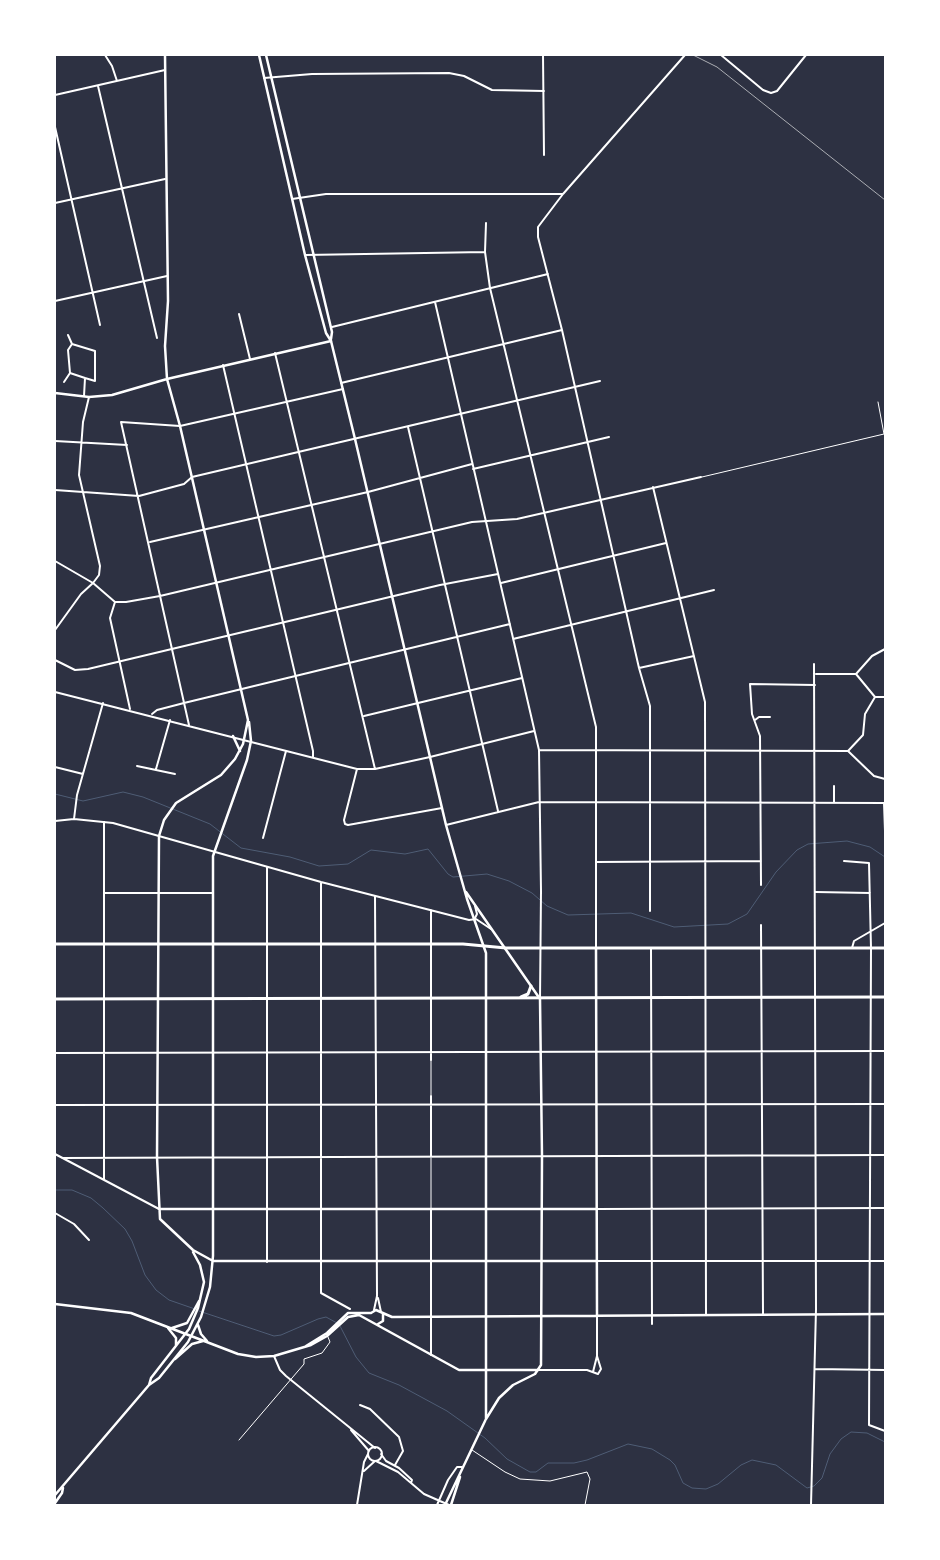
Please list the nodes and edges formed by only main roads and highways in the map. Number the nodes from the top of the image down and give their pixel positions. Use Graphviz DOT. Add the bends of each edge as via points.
graph roads {
  1 [pos="55,944"];
  2 [pos="885,948"];
  3 [pos="531,986"];
  4 [pos="521,997"];
  5 [pos="885,997"];
  6 [pos="55,999"];
  1 -- 2 [label="main road"];
  3 -- 4 [label="main road" via="528,994"];
  4 -- 5 [label="main road"];
  4 -- 6 [label="main road"];
}
